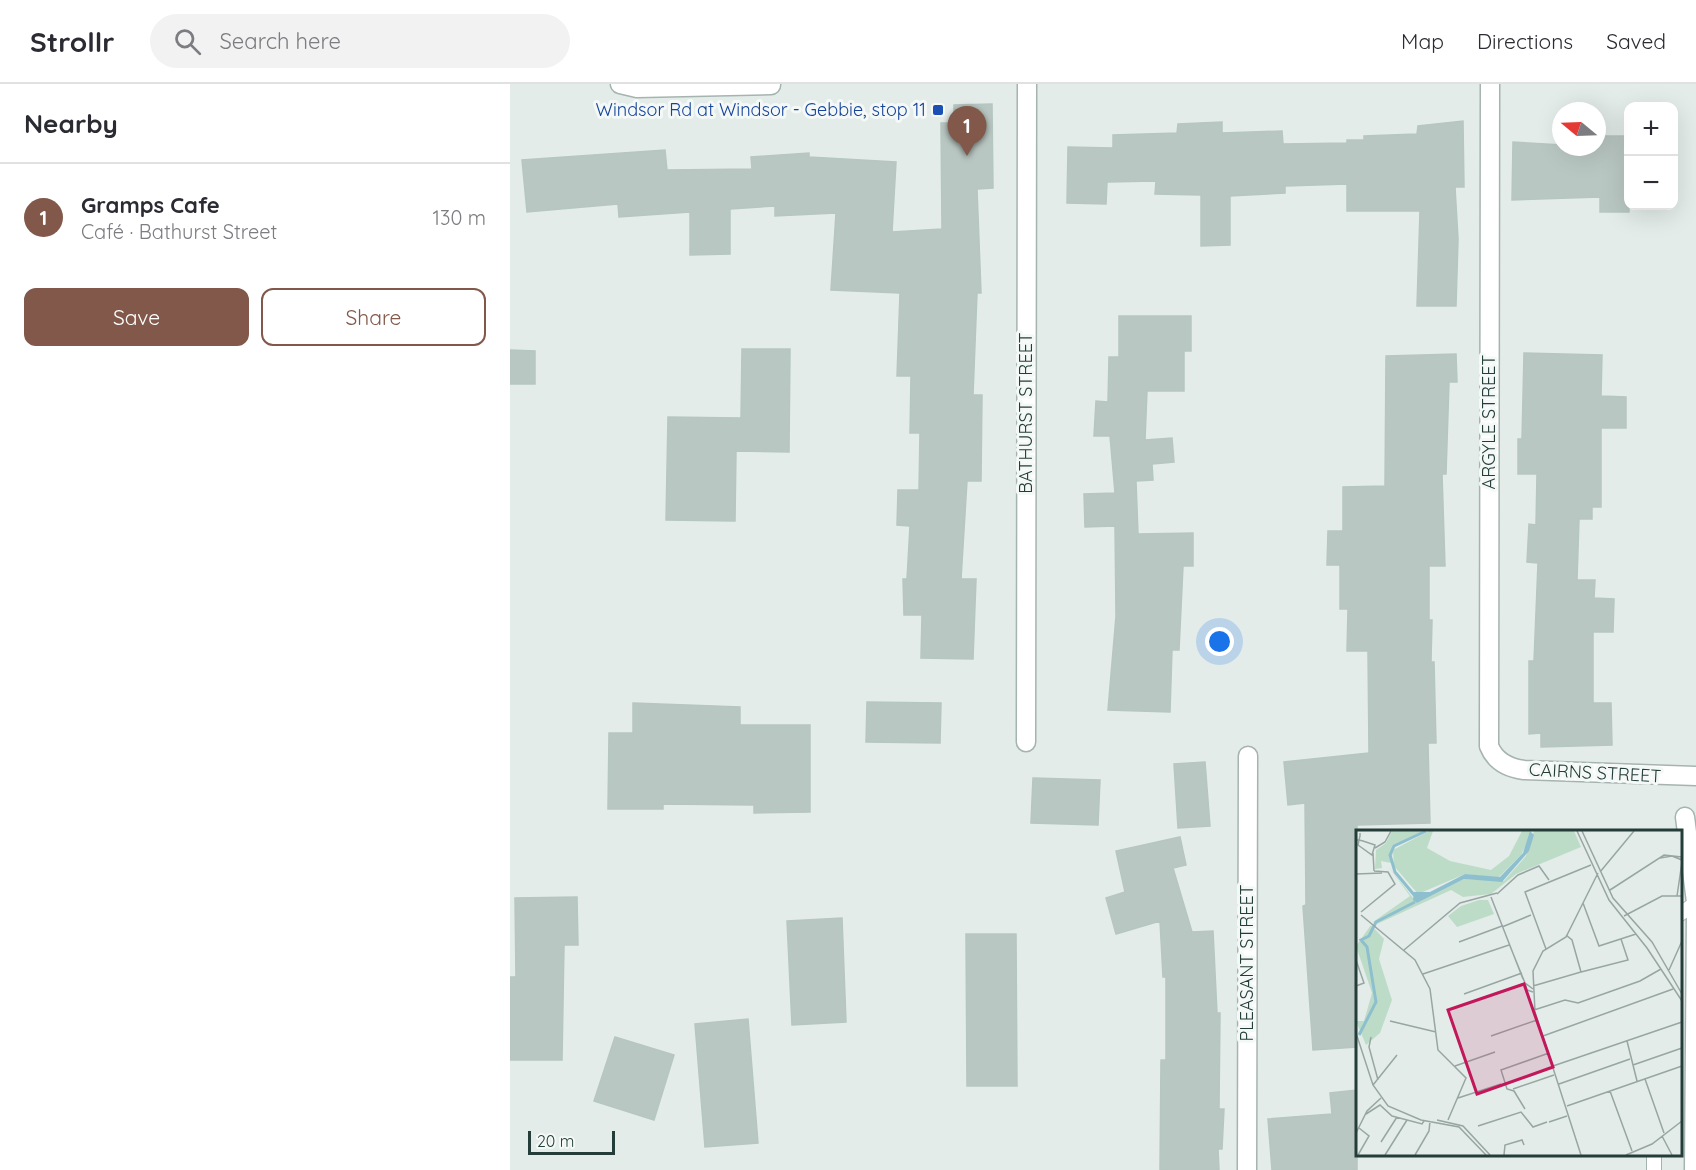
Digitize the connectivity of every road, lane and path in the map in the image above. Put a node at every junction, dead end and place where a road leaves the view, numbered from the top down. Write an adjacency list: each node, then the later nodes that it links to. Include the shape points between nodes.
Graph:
1 (620, 84): 4 (street, via 637,88)
2 (1027, 84): 5 (street, BATHURST STREET)
3 (1490, 84): 7 (street, ARGYLE STREET, via 1488,736 1490,749)
4 (771, 85)
5 (1026, 742)
6 (1248, 756): 13 (street, PLEASANT STREET)
7 (1497, 758): 8 (street, CAIRNS STREET, via 1524,770)
8 (1696, 776)
9 (1685, 817): 10 (street)
10 (1696, 902): 12 (lane)
11 (1696, 911): 14 (street)
12 (1681, 913)
13 (1247, 1170)
14 (1694, 1170)

